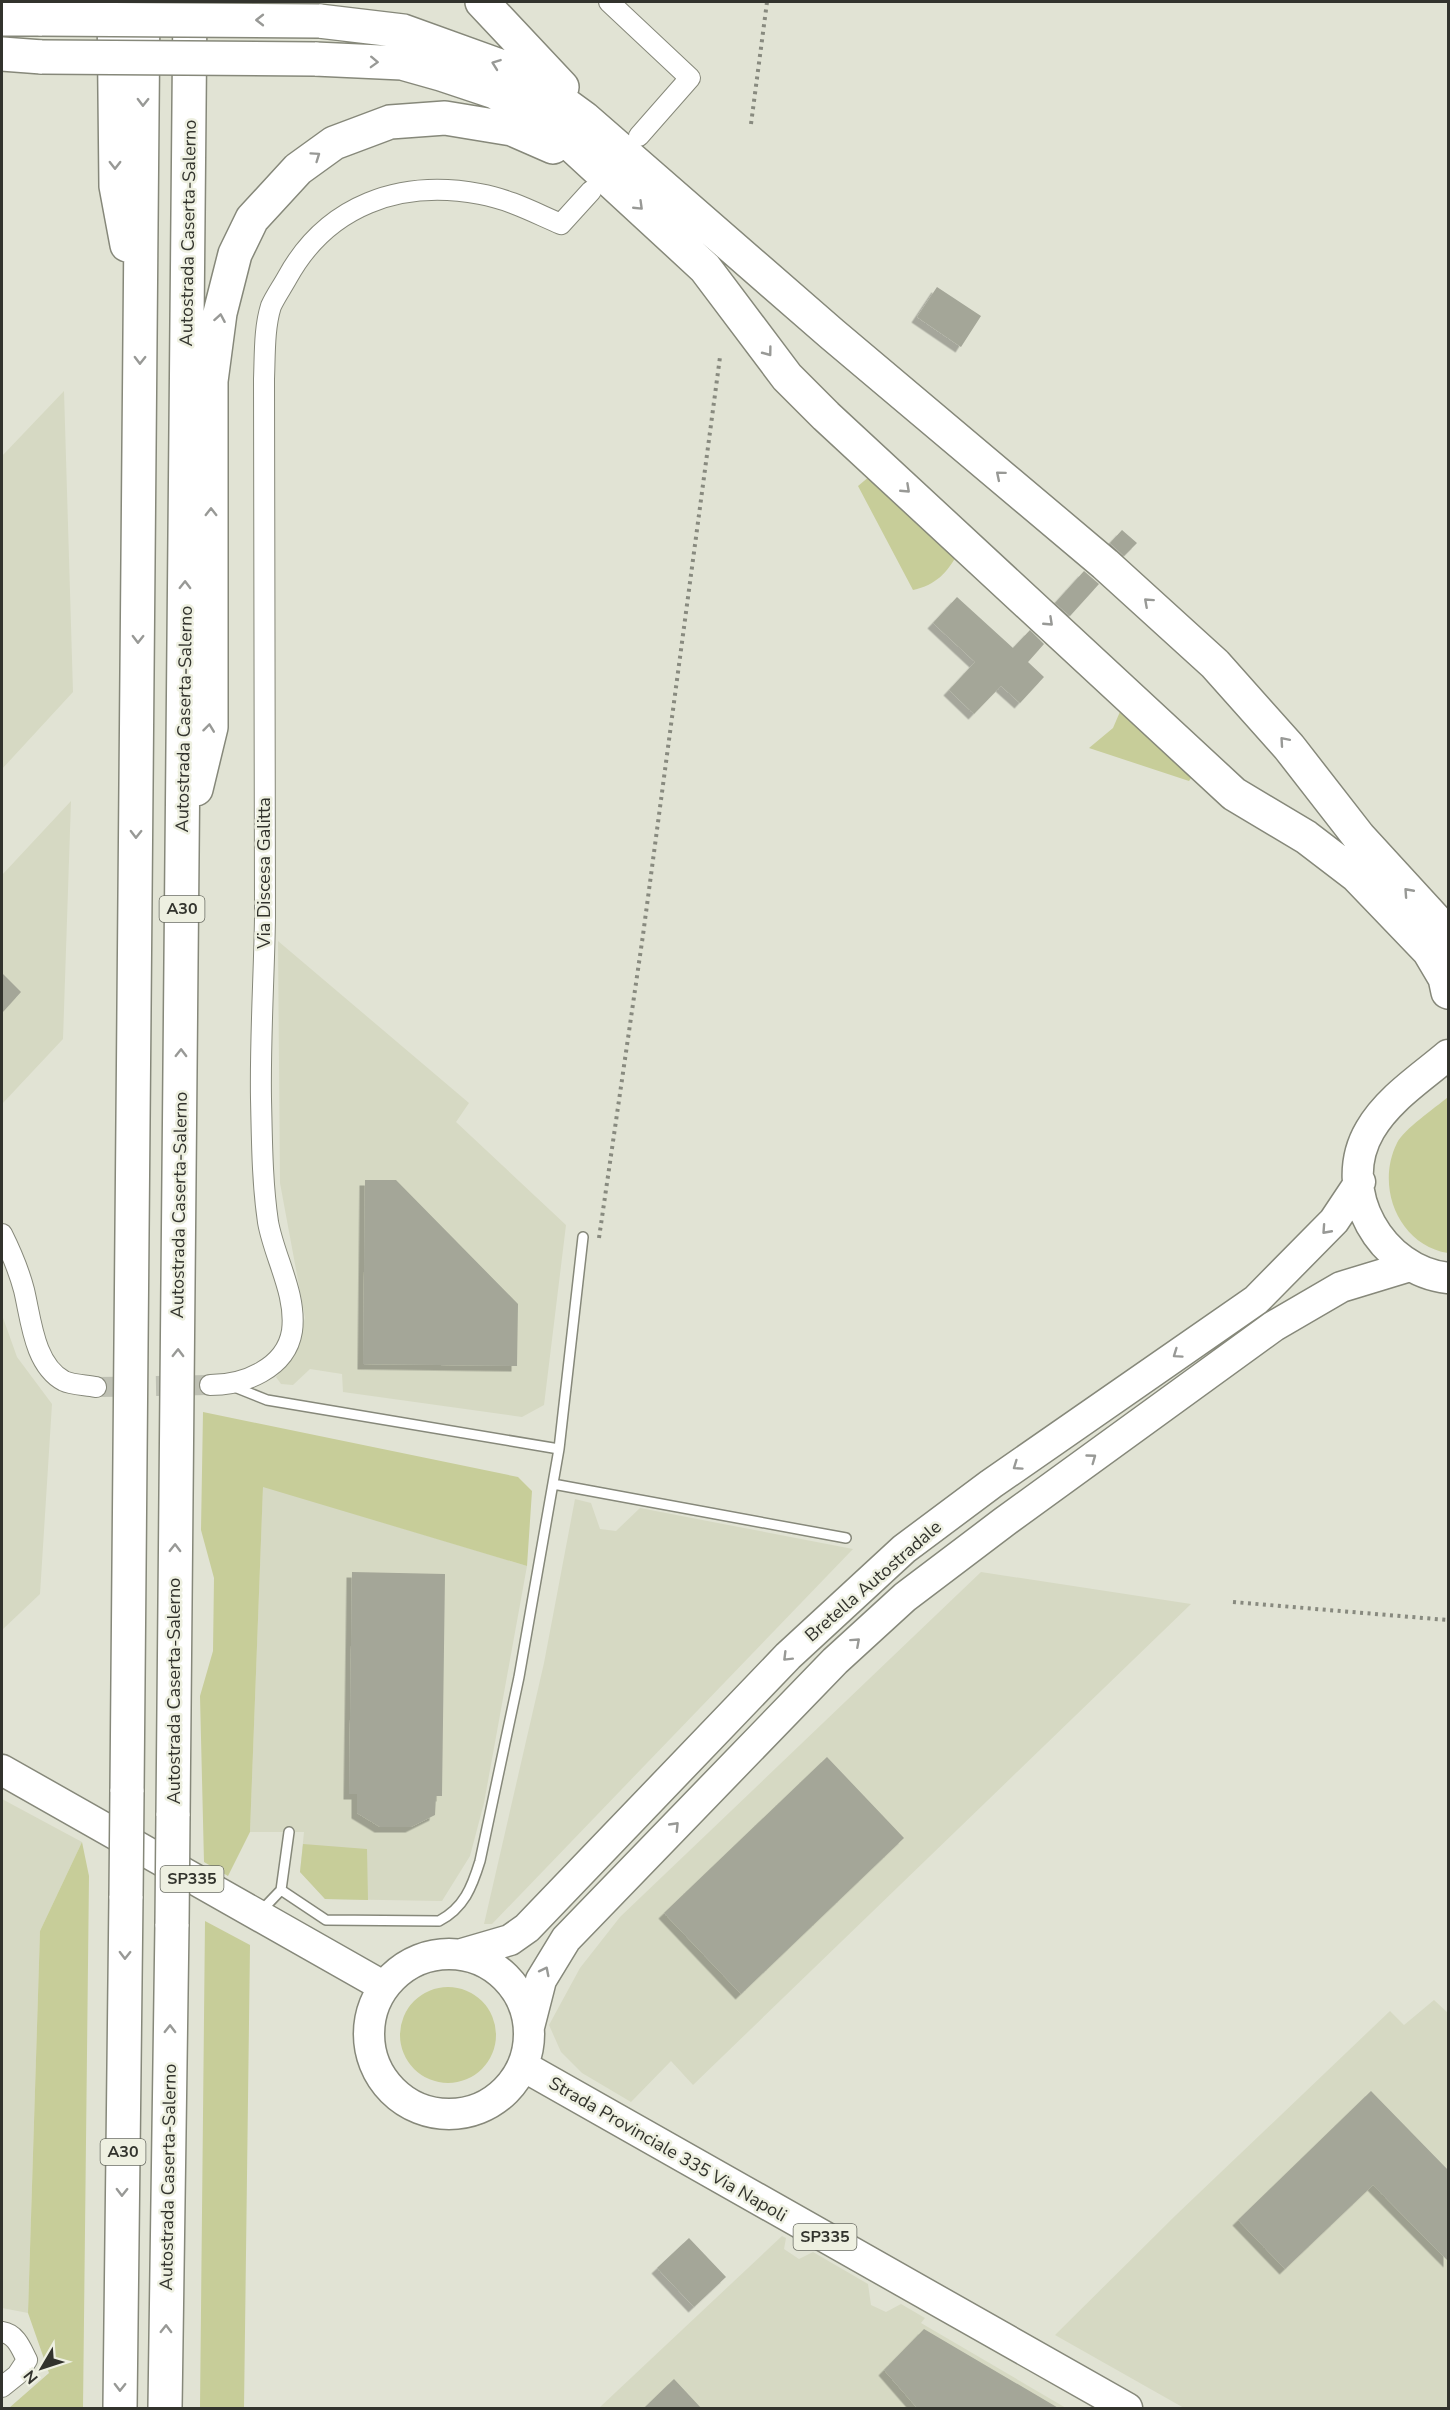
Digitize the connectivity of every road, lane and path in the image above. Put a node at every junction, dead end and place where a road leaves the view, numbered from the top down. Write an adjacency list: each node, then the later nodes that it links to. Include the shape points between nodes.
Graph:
1 (114, 2): 11 (highway, one-way to 11, via 116,186)
2 (143, 2): 11 (highway, A30, one-way to 11)
3 (190, 2): 13 (highway, Autostrada Caserta-Salerno / A30, one-way to 3)
4 (482, 2): 10 (highway, via 515,34)
5 (609, 2): 10 (street, via 690,78)
6 (767, 2): 9 (path)
7 (2, 19): 10 (highway, one-way to 7, bridge, via 584,118 525,75 403,31 319,21)
8 (2, 54): 10 (highway, one-way to 10, bridge, via 402,63 495,92)
9 (751, 124)
10 (610, 159): 13 (highway, one-way to 10, via 211,727 211,381 220,313 235,254 252,219 298,169 334,143 390,122 446,118 512,129); 14 (highway, one-way to 10, via 1359,837 1289,747 1215,664 1105,564 831,334); 15 (highway, one-way to 15, via 705,268 787,376 826,416 1234,794 1306,837 1357,876 1429,951); 22 (street, Via Discesa Galitta, via 561,224 481,194 415,191 353,208 330,225 294,265 271,306 264,378 265,921 261,1091 269,1225 290,1305 292,1331 285,1349 269,1366 251,1379)
11 (141, 316): 39 (highway, A30, one-way to 39, bridge)
12 (720, 357): 19 (path, via 600,1238)
13 (182, 846): 40 (highway, Autostrada Caserta-Salerno / A30, one-way to 13, bridge)
14 (1449, 934)
15 (1449, 992)
16 (1449, 1055): 17 (main road, via 1390,1104 1369,1132 1359,1165)
17 (1360, 1182): 20 (main road, via 1360,1200 1370,1227 1387,1249); 33 (main road, Bretella Autostradale, one-way to 33, via 1334,1221 1256,1300 904,1549 788,1656 527,1928 510,1940)
18 (2, 1234): 23 (street, via 24,1289 42,1359 64,1381)
19 (583, 1237): 24 (lane)
20 (1410, 1266): 21 (main road); 35 (main road, Bretella Autostradale, one-way to 20, via 541,1980 566,1939 835,1660 905,1597 1274,1326 1341,1287)
21 (1449, 1278)
22 (220, 1385): 24 (lane, via 267,1401)
23 (96, 1387)
24 (559, 1449): 25 (lane)
25 (553, 1484): 26 (lane); 31 (lane, via 519,1677 480,1861 462,1904 439,1921 326,1920)
26 (846, 1538)
27 (1233, 1602): 28 (path)
28 (1449, 1620)
29 (2, 1770): 32 (main road, SP335)
30 (289, 1832): 31 (lane)
31 (281, 1890): 32 (lane)
32 (256, 1916): 34 (main road, SP335)
33 (462, 1954): 34 (main road, via 444,1953 410,1963); 35 (main road, via 495,1967 508,1979 526,2009)
34 (383, 1986): 36 (main road, via 369,2022 372,2060 393,2092 409,2104 445,2115 465,2113 499,2097)
35 (529, 2027): 36 (main road)
36 (523, 2067): 41 (main road, Strada Provinciale 335 Via Napoli / SP335)
37 (2, 2332): 38 (street, via 18,2342 27,2360)
38 (2, 2387)
39 (120, 2409)
40 (165, 2409)
41 (1127, 2409)

